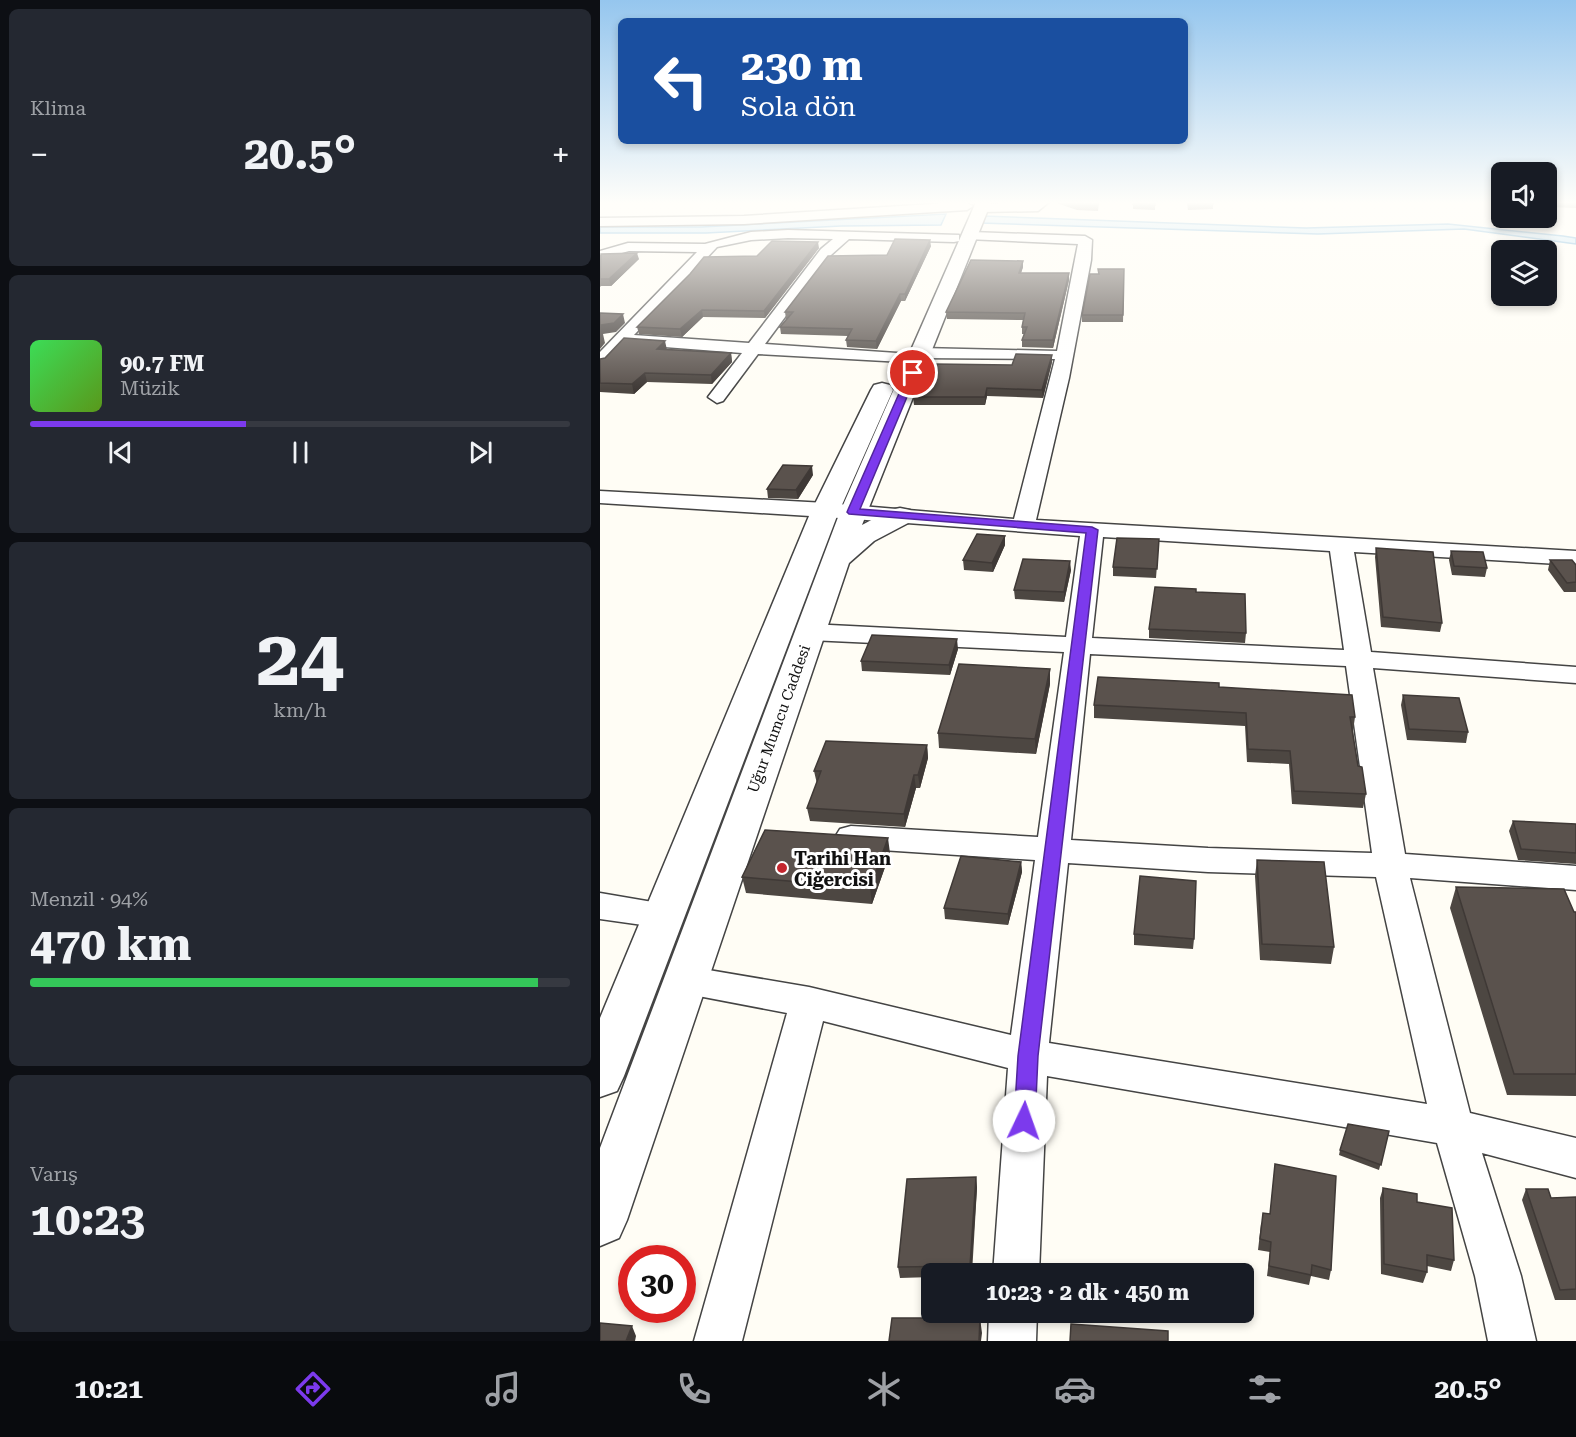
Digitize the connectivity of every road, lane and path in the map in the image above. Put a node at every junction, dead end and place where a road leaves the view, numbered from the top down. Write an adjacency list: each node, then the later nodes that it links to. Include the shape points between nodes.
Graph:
1 (692, 265): 6 (street)
2 (817, 265): 7 (street)
3 (950, 265): 9 (street, Uğur Mumcu Caddesi)
4 (1083, 265): 8 (street)
5 (600, 339): 6 (street)
6 (622, 339): 7 (street); 10 (street)
7 (756, 346): 9 (street); 11 (street)
8 (1065, 355): 9 (street); 15 (street)
9 (909, 356): 13 (street, Uğur Mumcu Caddesi)
10 (600, 362)
11 (717, 397)
12 (600, 497): 13 (street)
13 (839, 511): 14 (street); 19 (street, Uğur Mumcu Caddesi); 32 (street, Uğur Mumcu Caddesi)
14 (900, 516): 15 (street); 19 (street, via 864,536)
15 (1023, 526): 16 (street)
16 (1092, 530): 17 (street); 21 (street)
17 (1341, 545): 18 (street); 22 (street)
18 (1576, 558)
19 (836, 560): 20 (street, Uğur Mumcu Caddesi)
20 (810, 632): 21 (street); 24 (street, Uğur Mumcu Caddesi)
21 (1078, 644): 22 (street); 27 (street)
22 (1357, 659): 23 (street); 28 (street)
23 (1576, 675)
24 (739, 830): 25 (street); 31 (street, Uğur Mumcu Caddesi)
25 (774, 832)
26 (820, 835): 27 (street)
27 (1052, 850): 28 (street); 36 (street)
28 (1390, 866): 29 (street); 38 (street)
29 (1576, 878)
30 (600, 906): 32 (street)
31 (709, 914): 32 (street); 34 (street, Uğur Mumcu Caddesi)
32 (664, 915): 33 (street, Uğur Mumcu Caddesi)
33 (639, 978): 34 (street); 37 (street, Uğur Mumcu Caddesi)
34 (685, 981): 35 (street); 40 (street, Uğur Mumcu Caddesi)
35 (809, 1002): 36 (street); 43 (street)
36 (1028, 1056): 38 (street); 41 (street)
37 (600, 1076)
38 (1453, 1126): 39 (street); 45 (street, via 1498,1276)
39 (1576, 1158)
40 (600, 1220)
41 (1017, 1263)
42 (1013, 1323): 44 (street)
43 (718, 1341)
44 (1012, 1341)
45 (1512, 1341)

